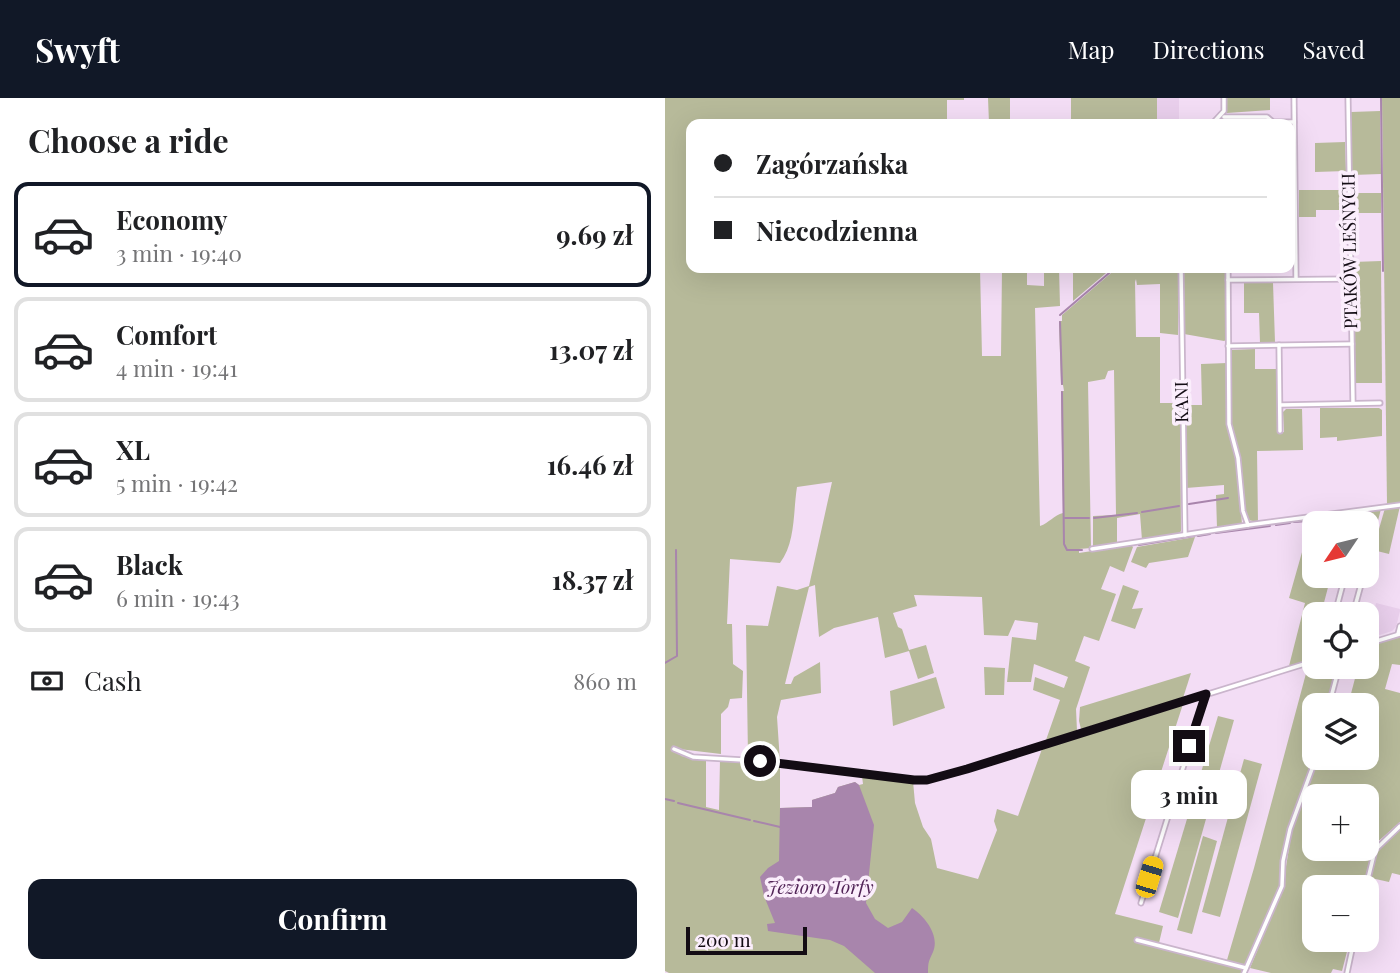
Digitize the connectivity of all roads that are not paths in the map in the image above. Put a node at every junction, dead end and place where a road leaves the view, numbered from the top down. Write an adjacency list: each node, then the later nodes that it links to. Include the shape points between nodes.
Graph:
1 (1224, 98): 4 (street)
2 (1294, 98): 8 (street)
3 (1347, 98): 12 (street, PTAKÓW LEŚNYCH)
4 (1224, 115): 5 (street); 6 (street); 7 (street)
5 (1219, 119)
6 (1224, 119)
7 (1269, 119)
8 (1295, 119)
9 (1295, 122): 13 (street)
10 (1181, 273): 24 (street, KANI)
11 (1228, 273): 14 (street)
12 (1350, 278): 13 (street); 15 (street, PTAKÓW LEŚNYCH)
13 (1296, 279): 14 (street)
14 (1228, 280): 17 (street)
15 (1352, 344): 16 (street); 19 (street, PTAKÓW LEŚNYCH)
16 (1279, 345): 17 (street); 20 (street)
17 (1228, 346): 23 (street, via 1229,424)
18 (1380, 402): 19 (street)
19 (1353, 403): 20 (street)
20 (1281, 405): 21 (street)
21 (1280, 431)
22 (1400, 505): 23 (street)
23 (1248, 525): 24 (street)
24 (1185, 536): 25 (street)
25 (1092, 549)
26 (1400, 626): 27 (street)
27 (1399, 634): 28 (street)
28 (1379, 640)
29 (1302, 665): 30 (street)
30 (1206, 694): 31 (street, via 927,780 693,757); 35 (street)
31 (674, 749)
32 (1312, 770): 38 (street, via 1290,829 1282,886)
33 (1400, 825): 34 (street, via 1375,850)
34 (1369, 875)
35 (1141, 903)
36 (1137, 940): 38 (street)
37 (1351, 952): 39 (street)
38 (1245, 971)
39 (1347, 973)

